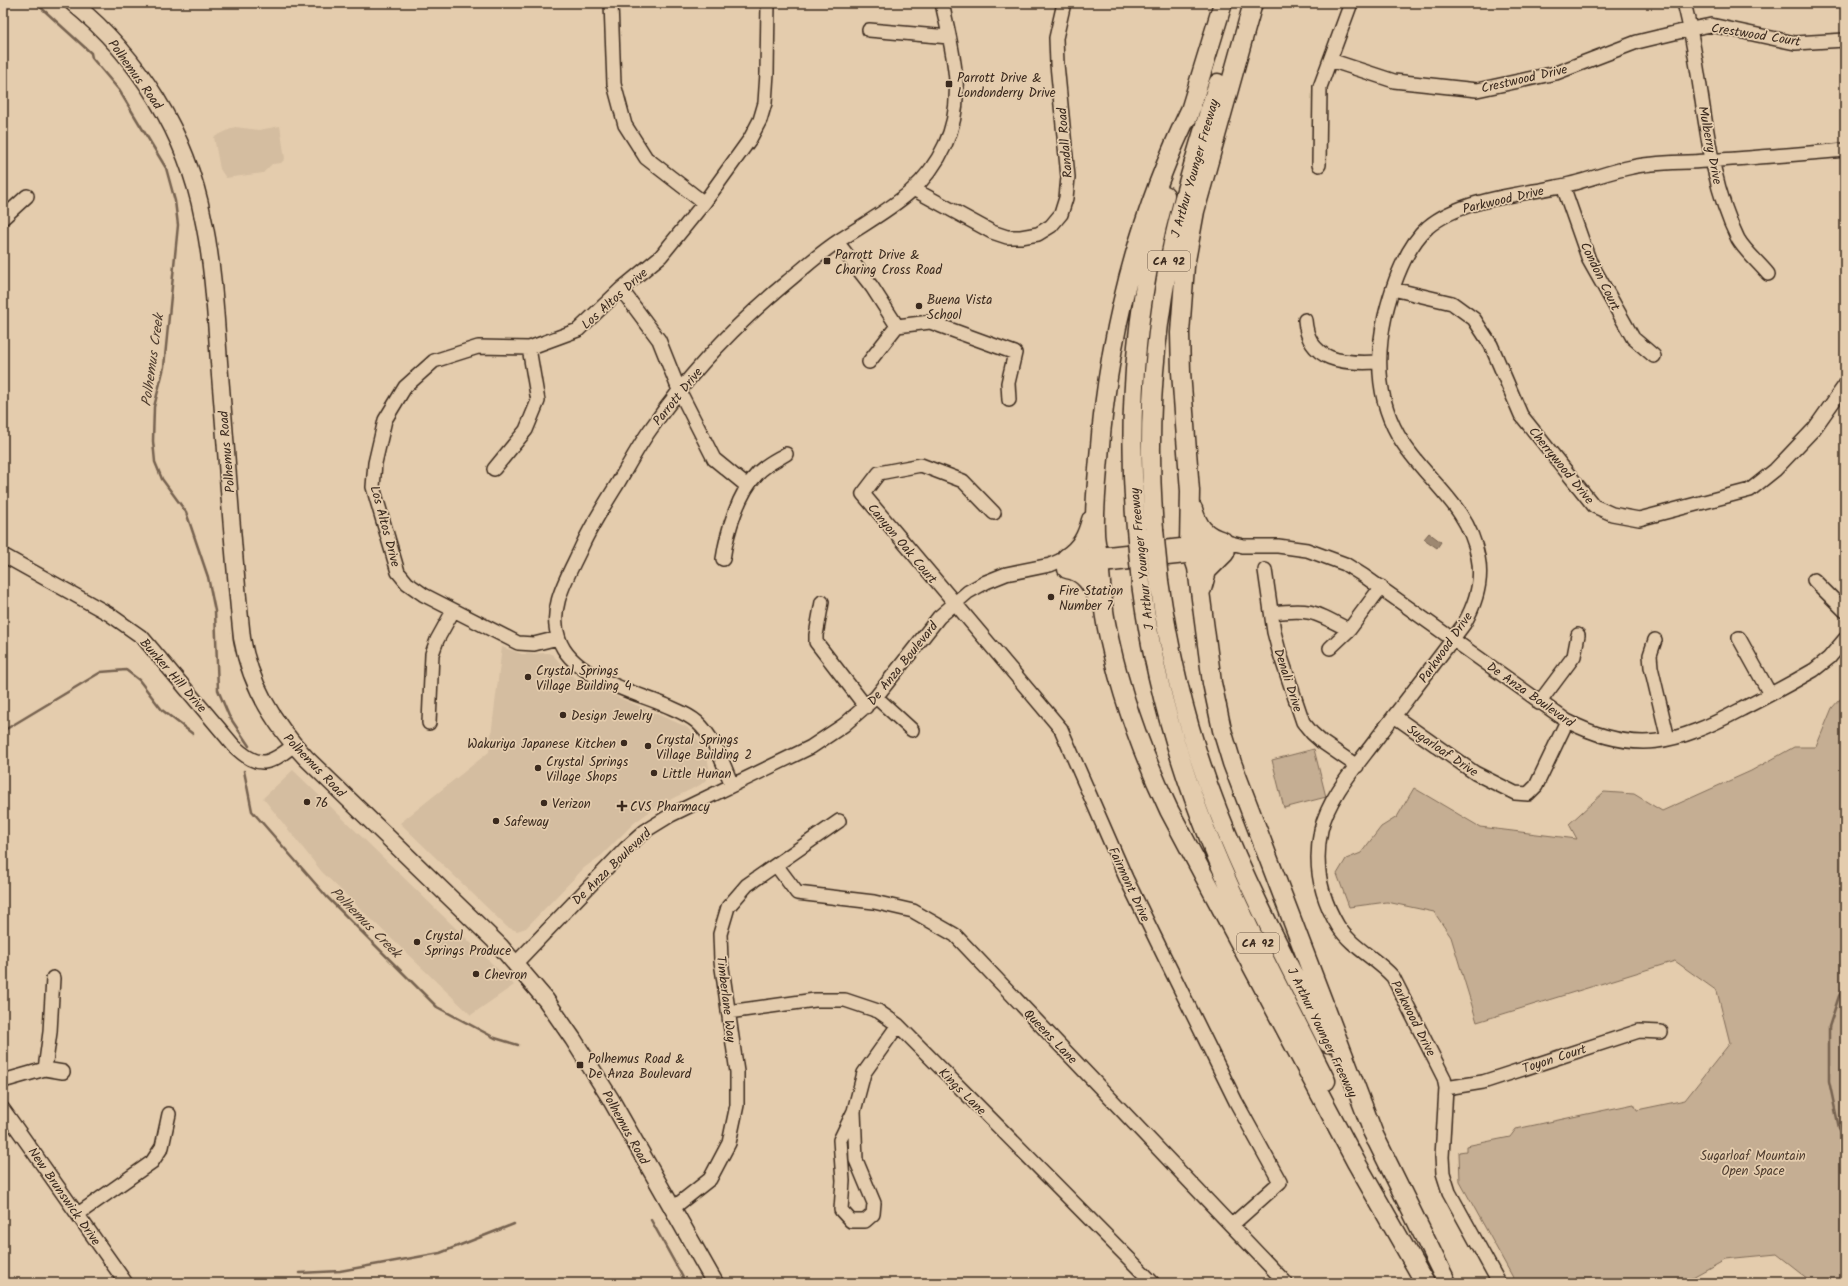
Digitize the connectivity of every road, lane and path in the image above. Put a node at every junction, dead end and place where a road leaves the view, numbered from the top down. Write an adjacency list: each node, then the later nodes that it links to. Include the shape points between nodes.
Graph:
1 (73, 3): 77 (main road, Polhemus Road, via 113,41 154,94 177,138 195,186 211,269 242,638 249,669 263,700)
2 (611, 3): 23 (street, via 614,84 625,125 646,158)
3 (768, 3): 23 (street, Los Altos Drive, via 765,103 760,120 750,139)
4 (942, 3): 13 (street, Parrott Drive)
5 (1064, 3): 21 (street, Randall Road, via 1056,38 1056,64 1068,177 1061,214 1051,226 1038,234 1007,237 992,232)
6 (1223, 3): 16 (highway, J Arthur Younger Freeway / CA 92)
7 (1243, 3): 94 (highway, J Arthur Younger Freeway / CA 92, bridge, via 1184,198 1164,292 1156,348 1152,406 1151,482 1160,581 1166,627 1180,689 1218,811 1257,898)
8 (1253, 3): 41 (highway, via 1203,180 1186,260 1180,359)
9 (1351, 3): 15 (street)
10 (1684, 3): 11 (street, Mulberry Drive)
11 (1690, 28): 14 (street, Crestwood Court, via 1711,25 1795,43); 15 (street, Crestwood Drive, via 1637,42 1556,74 1477,90 1394,81); 18 (street, Mulberry Drive)
12 (869, 30): 13 (street)
13 (949, 37): 21 (street, Parrott Drive, via 956,71 954,120 946,144 933,168)
14 (1845, 40)
15 (1330, 60): 19 (street, via 1320,87)
16 (1192, 106): 42 (highway, via 1159,180 1126,287 1106,388); 102 (highway, J Arthur Younger Freeway / CA 92, bridge, via 1160,216 1139,331 1133,427 1133,478 1141,584 1150,642 1168,717 1207,833 1236,898)
17 (1845, 150): 18 (street, Parkwood Drive)
18 (1712, 161): 20 (street, Parkwood Drive, via 1633,166); 26 (street, Mulberry Drive, via 1722,198 1739,240)
19 (1319, 165)
20 (1563, 186): 28 (street, Parkwood Drive, via 1499,198 1455,210 1428,228 1405,257); 32 (street, Condon Court, via 1589,260 1633,338)
21 (915, 190): 25 (street, Parrott Drive)
22 (27, 196): 24 (street)
23 (704, 203): 27 (street, Los Altos Drive, via 661,256)
24 (3, 218)
25 (837, 242): 30 (street, via 872,287); 36 (street, Parrott Drive, via 732,331)
26 (1768, 274)
27 (621, 289): 31 (street, Los Altos Drive, via 578,330); 36 (street, via 659,340)
28 (1393, 289): 34 (street, Parkwood Drive, via 1382,330); 35 (street, Cherrywood Drive, via 1452,303 1474,319 1491,345 1521,415 1594,506 1612,514 1639,519 1750,490 1775,470 1814,429)
29 (1305, 320): 34 (street, via 1308,336 1314,347 1324,355 1347,362)
30 (897, 326): 33 (street); 37 (street, via 930,322 1015,353 1008,383)
31 (529, 348): 39 (street, via 538,401 526,430); 56 (street, Los Altos Drive, via 478,347 434,362 405,387 386,420 375,463 373,487 398,572 407,583)
32 (1654, 356)
33 (869, 362)
34 (1378, 362): 64 (street, Parkwood Drive, via 1388,414 1398,434 1407,450 1464,517 1476,546 1480,572 1477,595 1472,610)
35 (1845, 385)
36 (679, 390): 40 (street, via 714,459); 62 (street, Parrott Drive, via 649,431 588,533 557,602 555,619)
37 (1009, 400)
38 (786, 454): 40 (street, via 758,472)
39 (494, 469)
40 (747, 486): 47 (street, via 726,537)
41 (1190, 491): 44 (highway, via 1193,510 1201,529); 45 (highway)
42 (1096, 506): 48 (highway); 49 (highway, via 1084,541)
43 (994, 514): 55 (street, Canyon Oak Court, via 963,481 921,465 879,473 863,494)
44 (1224, 547): 45 (street, De Anza Boulevard); 52 (street, De Anza Boulevard, via 1287,546 1316,553 1345,564); 54 (highway, via 1206,574)
45 (1192, 550): 48 (street, De Anza Boulevard); 54 (highway, via 1198,568)
46 (3, 555): 77 (street, Bunker Hill Drive, via 109,614 143,638 246,757 267,762)
47 (723, 559)
48 (1098, 560): 49 (street, De Anza Boulevard); 59 (highway)
49 (1061, 564): 55 (street, De Anza Boulevard, via 1017,571 996,578 976,587); 59 (highway, via 1088,580)
50 (1265, 570): 58 (street, Denali Drive)
51 (1814, 580): 57 (street)
52 (1381, 587): 60 (street); 64 (street, De Anza Boulevard)
53 (822, 602): 71 (street, via 816,642)
54 (1201, 602): 94 (highway, via 1215,697 1236,775)
55 (954, 603): 69 (street, De Anza Boulevard, via 932,625); 97 (street, Fairmont Drive, via 1062,729 1126,878 1236,1102 1280,1182)
56 (453, 611): 62 (street, Los Altos Drive, via 518,643 534,644); 74 (street, via 432,654)
57 (1845, 611)
58 (1272, 613): 60 (street, via 1305,610); 78 (street, Denali Drive, via 1279,651 1303,722 1322,742)
59 (1106, 623): 102 (highway, via 1124,696 1162,794 1356,1162)
60 (1349, 630): 67 (street)
61 (1578, 635): 70 (street, via 1574,656)
62 (558, 638): 79 (street, Parrott Drive, via 570,659 584,671 680,711 696,722 710,737)
63 (1739, 638): 68 (street)
64 (1453, 639): 70 (street, De Anza Boulevard); 72 (street, Parkwood Drive)
65 (1845, 639): 68 (street, De Anza Boulevard, via 1829,658 1814,670)
66 (1654, 640): 76 (street, via 1650,655 1651,667)
67 (1330, 648)
68 (1770, 694): 76 (street, De Anza Boulevard, via 1706,728)
69 (876, 696): 71 (street, De Anza Boulevard); 75 (street)
70 (1539, 703): 73 (street, De Anza Boulevard)
71 (866, 707): 79 (street, De Anza Boulevard, via 821,741)
72 (1394, 716): 73 (street, Sugarloaf Drive, via 1475,773 1515,793 1528,794 1536,786); 78 (street, Parkwood Drive)
73 (1566, 721): 76 (street, De Anza Boulevard, via 1590,733 1612,739 1634,742)
74 (429, 723)
75 (912, 730)
76 (1668, 740)
77 (294, 745): 82 (main road, Polhemus Road)
78 (1356, 766): 90 (street, Parkwood Drive, via 1329,809 1321,828 1318,860 1321,888 1328,907 1345,935 1386,969 1398,985 1444,1078)
79 (732, 785): 82 (street, De Anza Boulevard, via 671,815 634,839)
80 (839, 821): 81 (street, Timberlane Way)
81 (776, 865): 84 (street, Timberlane Way, via 747,885 728,907 720,934); 97 (street, Queens Lane, via 798,893 874,902 913,911 955,935)
82 (516, 963): 95 (main road, Polhemus Road, via 546,1000 586,1058)
83 (53, 978): 87 (street)
84 (728, 1012): 85 (street, Kings Lane, via 815,1000 845,1000 878,1011); 95 (street, Timberlane Way, via 737,1072 737,1105 729,1143 710,1179)
85 (898, 1025): 92 (street, via 864,1073); 100 (street, Kings Lane)
86 (1661, 1032): 90 (street, Toyon Court, via 1639,1031 1483,1082)
87 (45, 1070): 88 (street); 89 (street)
88 (62, 1072)
89 (3, 1082)
90 (1446, 1088): 104 (street, Parkwood Drive, via 1443,1173 1452,1196)
91 (3, 1109): 96 (street, New Brunswick Drive)
92 (854, 1111): 92 (street, via 840,1140 843,1180 841,1210 852,1221 865,1221 873,1214 874,1203 856,1160)
93 (169, 1114): 96 (street, via 162,1147 152,1162)
94 (1376, 1140): 103 (highway, J Arthur Younger Freeway / CA 92)
95 (672, 1209): 99 (main road, Polhemus Road)
96 (78, 1214): 98 (street, New Brunswick Drive)
97 (1232, 1225): 101 (street, Queens Lane)
98 (126, 1283)
99 (715, 1283)
100 (1153, 1283)
101 (1286, 1283)
102 (1426, 1283)
103 (1447, 1283)
104 (1499, 1283)

